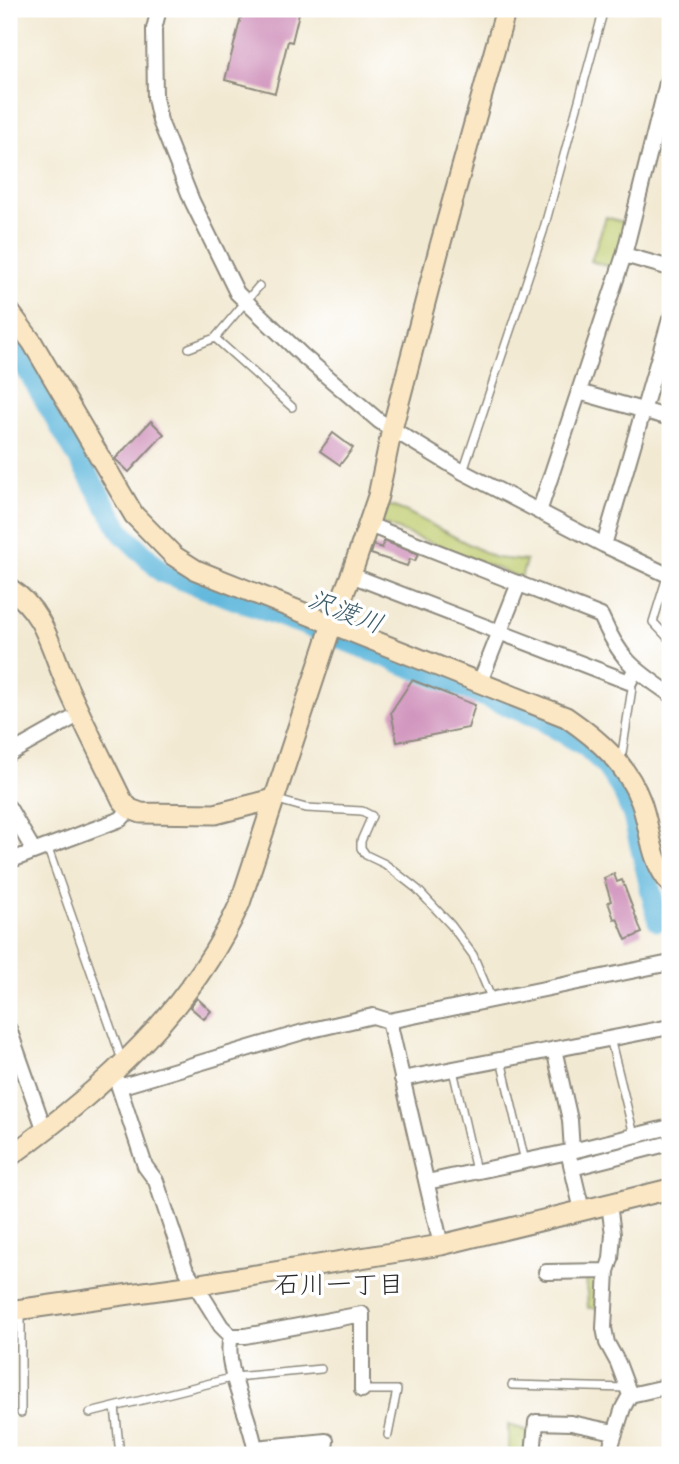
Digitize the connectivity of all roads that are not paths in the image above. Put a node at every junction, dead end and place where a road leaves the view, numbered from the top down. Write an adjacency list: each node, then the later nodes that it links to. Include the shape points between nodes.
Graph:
1 (148, 9): 5 (street)
2 (159, 9): 5 (street)
3 (506, 9): 20 (street)
4 (604, 9): 21 (lane, via 543,232)
5 (154, 29): 11 (street, via 160,121 191,201 237,293)
6 (670, 71): 7 (street)
7 (666, 112): 8 (street)
8 (624, 255): 9 (street); 16 (street)
9 (670, 268)
10 (259, 286): 11 (lane)
11 (246, 302): 14 (lane); 20 (street)
12 (9, 312): 30 (street, via 32,342 134,514 153,537 197,570)
13 (670, 319): 18 (street)
14 (215, 338): 15 (lane); 17 (lane)
15 (189, 348)
16 (579, 391): 18 (street); 22 (street)
17 (292, 407)
18 (644, 411): 19 (street); 24 (street)
19 (670, 418)
20 (392, 429): 21 (street); 23 (street)
21 (463, 472): 22 (street)
22 (539, 512): 24 (street)
23 (369, 525): 25 (street); 27 (street)
24 (604, 545): 26 (street)
25 (351, 575): 29 (street); 30 (street)
26 (670, 576): 31 (lane, via 653,622)
27 (519, 583): 29 (street); 32 (street, via 601,616)
28 (10, 591): 35 (street, via 25,600 50,638)
29 (500, 632): 32 (street); 33 (street)
30 (329, 633): 33 (street); 38 (street)
31 (670, 640)
32 (632, 676): 34 (street); 37 (lane)
33 (481, 682): 37 (street, via 566,717)
34 (670, 694)
35 (80, 714): 36 (street); 40 (street)
36 (9, 754)
37 (620, 763): 43 (street, via 641,801 655,857)
38 (274, 799): 40 (street, via 215,814 153,814); 45 (lane, via 372,816 361,848 417,889 451,925 473,955); 53 (street, via 240,903 220,944)
39 (9, 808): 41 (street)
40 (130, 809): 41 (street, via 121,819)
41 (40, 848): 42 (street); 53 (lane)
42 (9, 861)
43 (670, 883)
44 (670, 963): 45 (street)
45 (492, 1000): 46 (street)
46 (389, 1021): 53 (street, via 373,1016); 54 (street)
47 (670, 1027): 49 (street)
48 (9, 1029): 56 (street)
49 (610, 1038): 50 (street); 57 (lane)
50 (554, 1049): 51 (street); 59 (street, via 569,1120)
51 (500, 1060): 52 (street); 61 (lane)
52 (453, 1069): 54 (street); 63 (lane)
53 (119, 1074): 56 (street); 71 (street, via 145,1166 156,1181)
54 (402, 1079): 64 (street)
55 (670, 1127): 57 (street)
56 (45, 1131): 60 (street)
57 (635, 1136): 59 (street)
58 (670, 1143): 62 (street)
59 (570, 1152): 62 (street); 63 (street)
60 (9, 1157)
61 (524, 1157)
62 (572, 1168): 67 (street)
63 (476, 1171): 64 (street)
64 (427, 1182): 68 (street)
65 (670, 1189): 66 (street)
66 (610, 1204): 67 (street); 69 (street, via 613,1234)
67 (582, 1210): 68 (street)
68 (441, 1245): 71 (street)
69 (607, 1271): 70 (street); 79 (street, via 604,1328)
70 (546, 1272)
71 (194, 1285): 72 (street); 73 (street)
72 (15, 1310): 81 (lane)
73 (232, 1336): 75 (street, via 229,1345); 78 (street, via 362,1314)
74 (320, 1369): 75 (lane)
75 (235, 1377): 80 (lane); 85 (street)
76 (512, 1385): 79 (lane)
77 (670, 1386): 79 (street)
78 (362, 1390): 84 (lane, via 397,1390)
79 (629, 1391): 83 (street)
80 (114, 1407): 82 (lane); 86 (lane)
81 (21, 1413)
82 (90, 1413)
83 (614, 1432): 88 (street, via 536,1422); 89 (street)
84 (388, 1434)
85 (256, 1452): 87 (street, via 326,1441)
86 (120, 1455)
87 (324, 1455)
88 (533, 1455)
89 (608, 1455)

